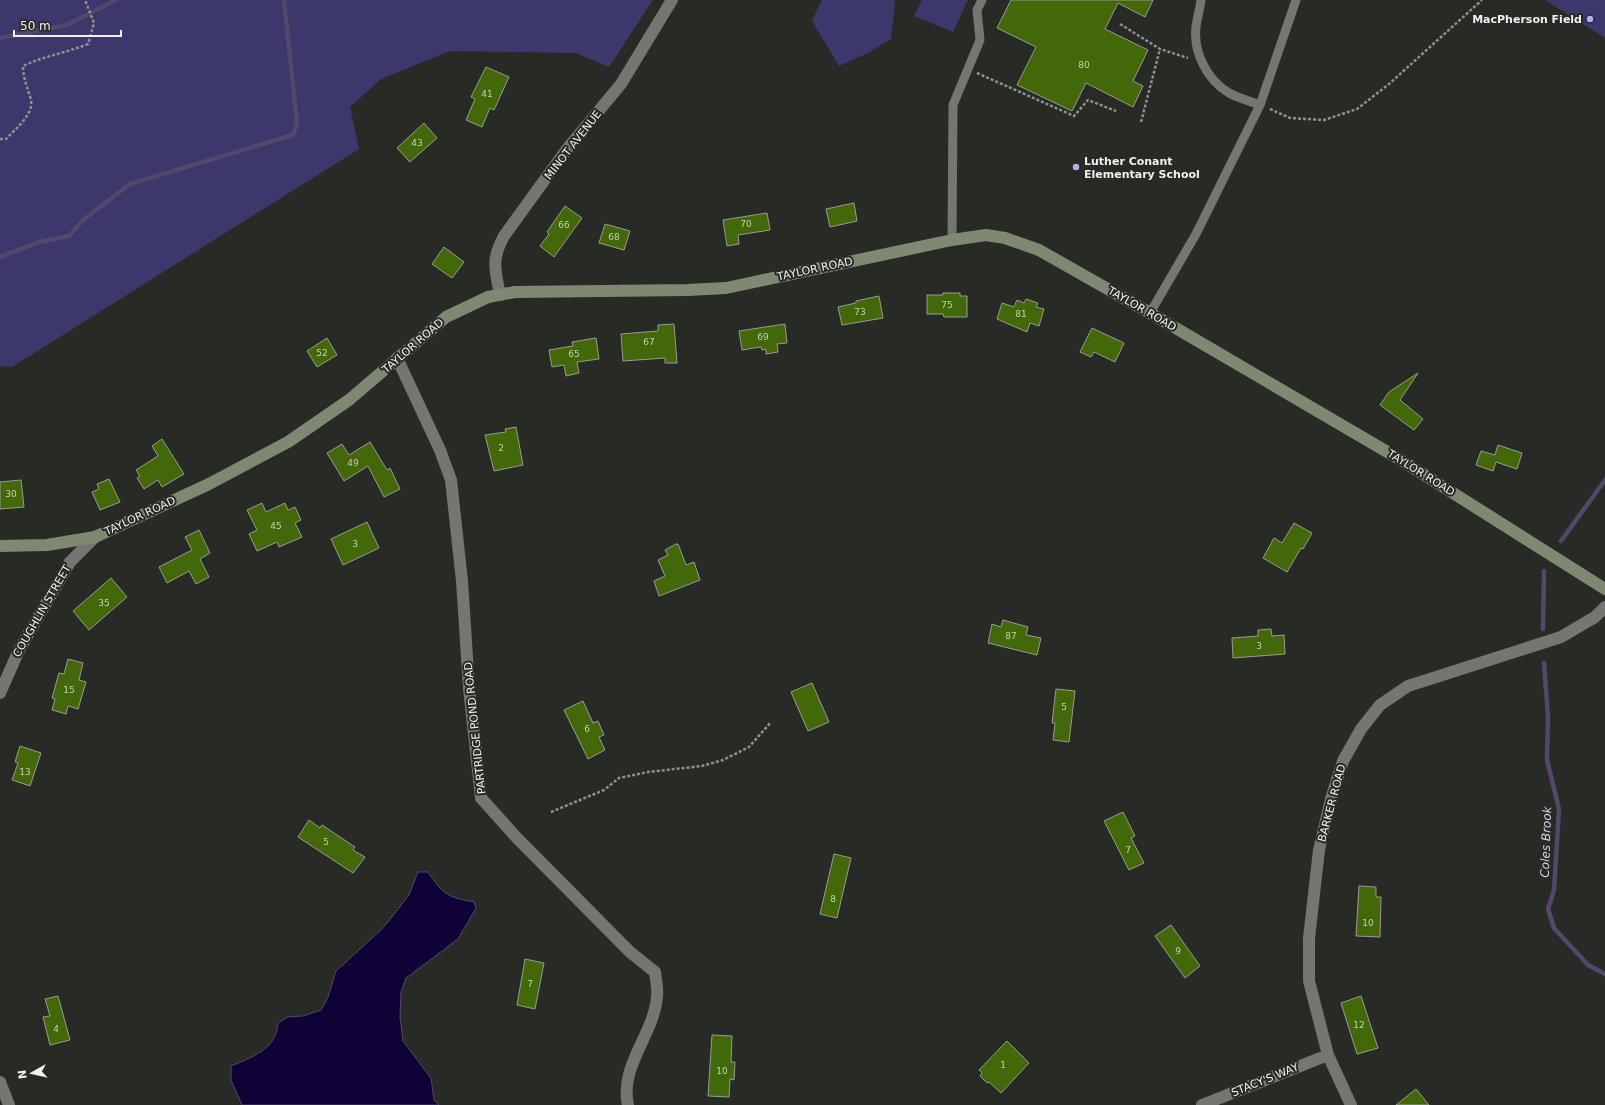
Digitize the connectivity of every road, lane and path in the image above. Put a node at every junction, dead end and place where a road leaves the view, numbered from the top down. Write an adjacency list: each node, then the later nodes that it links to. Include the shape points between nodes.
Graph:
1 (85, 0): 14 (path, via 94,23 88,44 23,66 23,80 31,102 27,116 6,139)
2 (672, 0): 16 (street, MINOT AVENUE, via 621,84 567,149 504,236 496,251 494,267)
3 (982, 0): 10 (lane, via 977,10 980,40)
4 (1202, 0): 9 (lane, via 1196,27 1196,45)
5 (1296, 0): 11 (lane)
6 (1482, 0): 11 (path, via 1389,84 1357,109 1324,120 1290,118)
7 (1120, 24): 8 (path)
8 (1160, 49): 9 (path); 13 (path)
9 (1202, 63): 11 (lane, via 1228,92)
10 (968, 68): 12 (path, via 1074,116 1088,100); 15 (lane, via 953,105)
11 (1260, 105): 17 (lane, via 1196,234)
12 (1116, 111)
13 (1141, 122)
14 (0, 139)
15 (952, 240): 16 (street, TAYLOR ROAD, via 726,288 516,292); 17 (street, TAYLOR ROAD, via 986,235 1022,243 1039,250)
16 (500, 295): 18 (street, TAYLOR ROAD, via 488,297 446,317)
17 (1150, 313): 21 (street, TAYLOR ROAD, via 1396,457)
18 (397, 358): 19 (street, TAYLOR ROAD, via 348,400 288,442 209,484); 29 (street, PARTRIDGE POND ROAD, via 440,450 451,480 481,798 630,952 655,972 657,996 650,1023 626,1086)
19 (95, 537): 20 (street, TAYLOR ROAD, via 47,544); 23 (street, COUGHLIN STREET, via 70,562 19,650)
20 (0, 546)
21 (1605, 589)
22 (1605, 607): 26 (street, BARKER ROAD, via 1595,617 1561,637 1408,686 1380,705 1361,728 1343,761 1331,799 1319,850 1312,902 1309,981)
23 (0, 693)
24 (771, 722): 25 (path, via 748,748 723,760 702,766 620,778 604,790)
25 (551, 812)
26 (1328, 1055): 30 (street, STACY'S WAY); 31 (street, BARKER ROAD)
27 (0, 1082): 28 (street)
28 (9, 1105)
29 (628, 1105)
30 (1202, 1105)
31 (1351, 1105)

